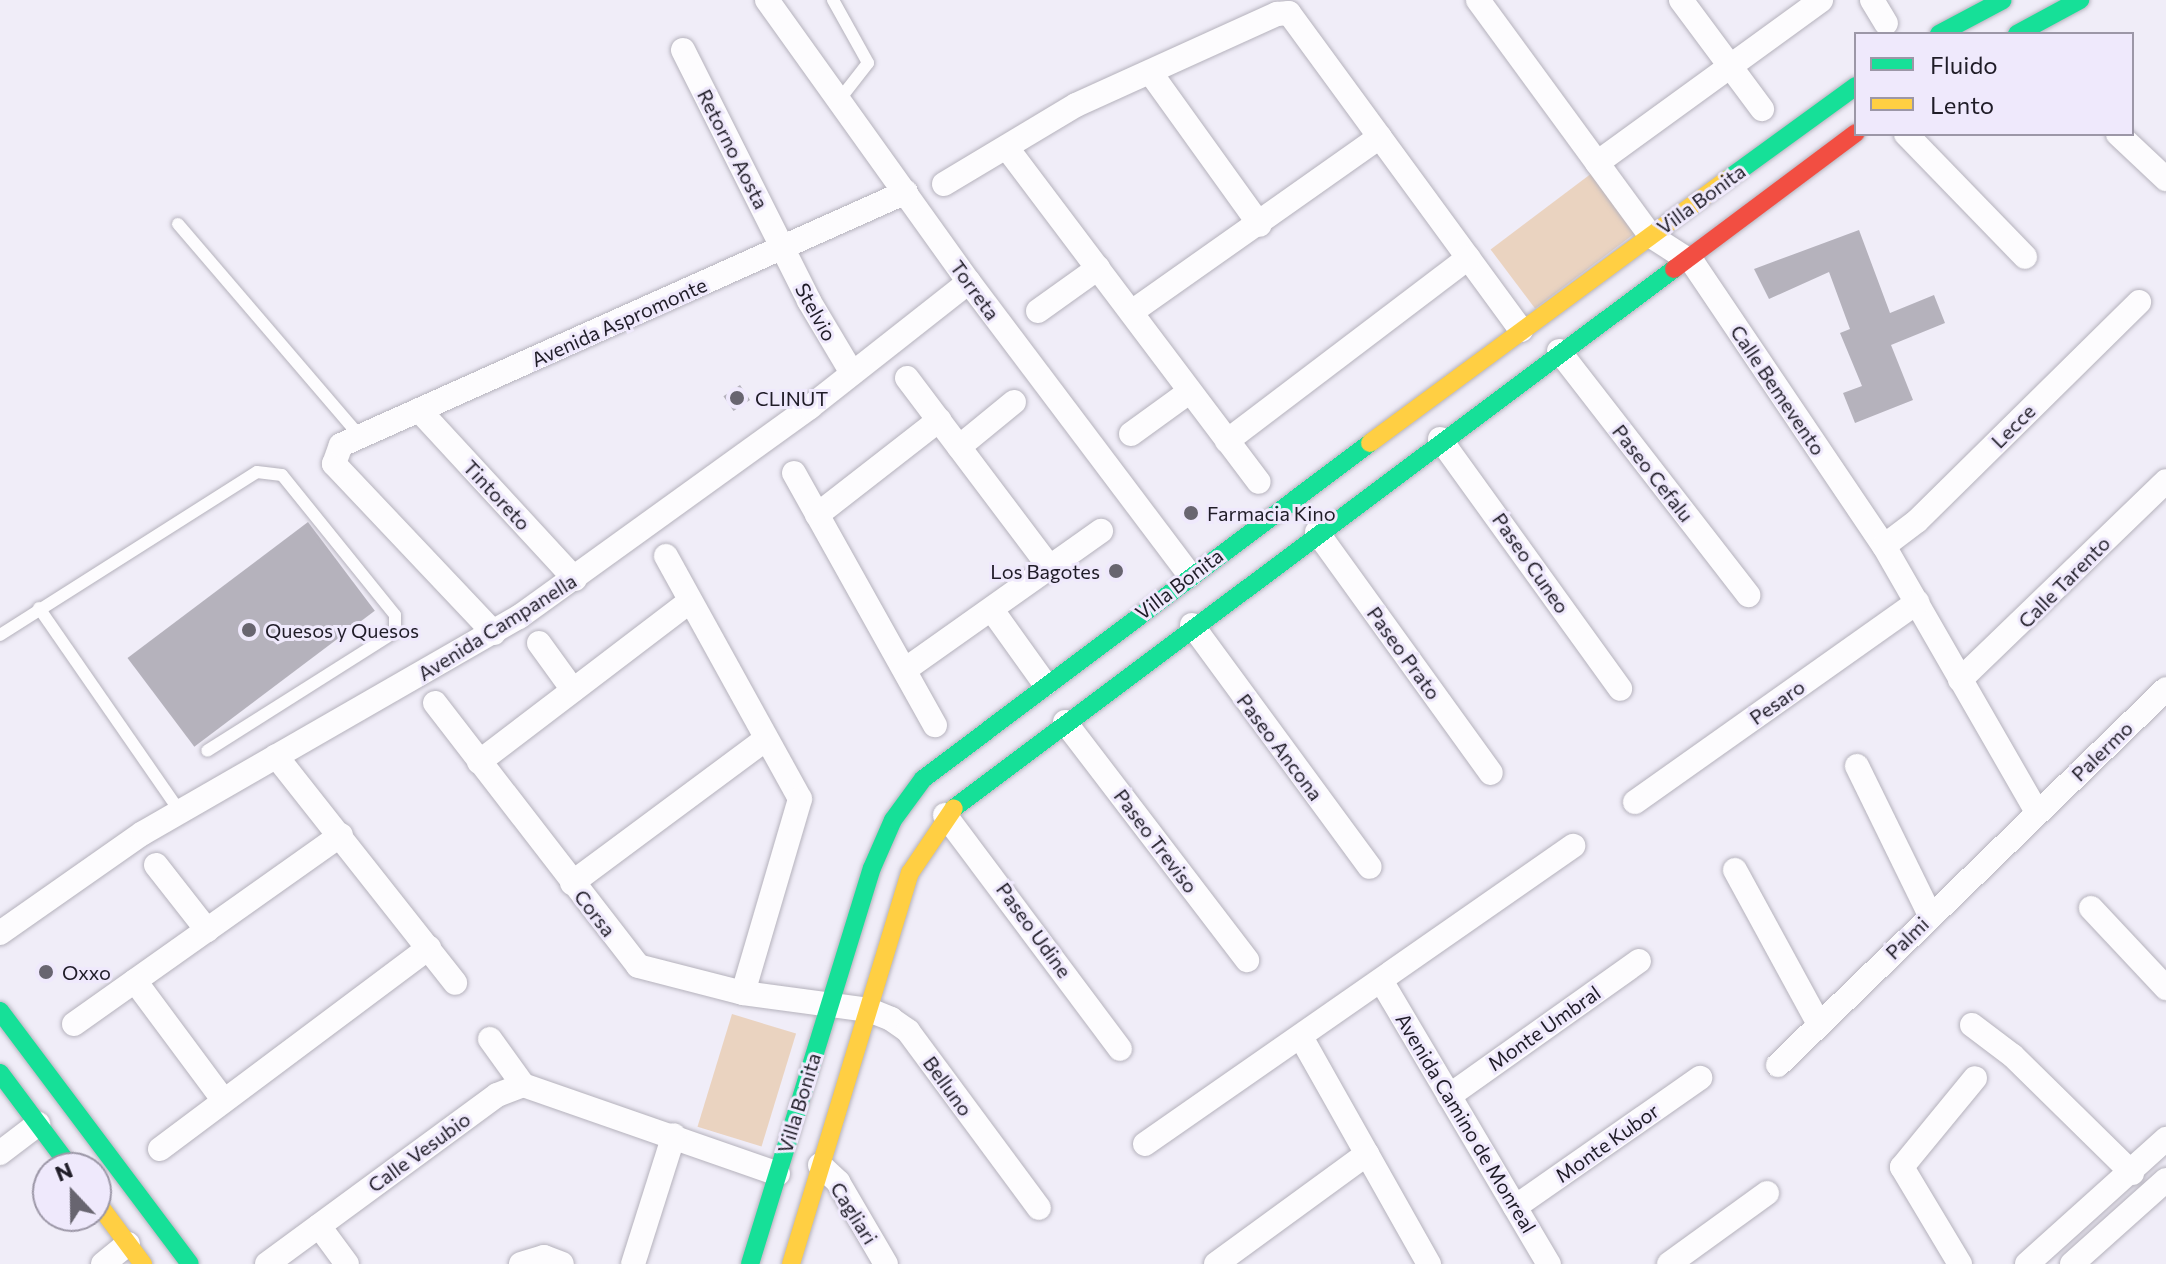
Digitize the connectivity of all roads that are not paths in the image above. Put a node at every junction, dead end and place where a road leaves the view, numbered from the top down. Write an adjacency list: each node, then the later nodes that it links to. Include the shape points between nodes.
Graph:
1 (767, 0): 16 (street, Torreta)
2 (833, 0): 16 (lane, via 868,63)
3 (1478, 0): 23 (street, Calle Bemevento)
4 (1681, 0): 13 (street)
5 (1821, 0): 13 (street)
6 (1872, 0): 9 (street)
7 (2003, 0): 10 (street)
8 (2080, 0): 11 (street)
9 (1886, 23)
10 (1943, 32)
11 (2021, 32)
12 (683, 50): 30 (street, Retorno Aosta)
13 (1730, 65): 17 (street); 23 (street)
14 (1150, 72): 21 (street, via 1289,13); 22 (street, via 1076,105); 28 (street)
15 (1854, 87): 29 (street, Villa Bonita)
16 (840, 99): 26 (street, Torreta)
17 (1762, 109)
18 (1854, 134): 31 (street, Villa Bonita)
19 (1908, 136): 32 (street)
20 (2120, 136): 24 (street)
21 (1380, 137): 28 (street); 33 (street)
22 (1007, 148): 25 (street); 34 (street)
23 (1597, 163): 29 (street, Calle Bemevento)
24 (2166, 179)
25 (944, 184)
26 (906, 192): 30 (street, Avenida Aspromonte); 35 (street, Torreta)
27 (178, 224): 48 (lane)
28 (1260, 225): 38 (street)
29 (1651, 236): 31 (street, Calle Bemevento); 39 (street, Villa Bonita)
30 (783, 250): 41 (street, Stelvio); 45 (street, Avenida Aspromonte)
31 (1685, 256): 40 (street, Villa Bonita); 58 (street, Calle Bemevento)
32 (2025, 257)
33 (1468, 258): 39 (street); 50 (street)
34 (1098, 268): 37 (street); 38 (street)
35 (969, 282): 41 (street, Avenida Campanella); 61 (street, Torreta)
36 (2139, 302): 58 (street, Lecce, via 1917,521)
37 (1038, 311)
38 (1133, 311): 43 (street)
39 (1521, 330): 61 (street, Villa Bonita)
40 (1559, 351): 49 (street, Villa Bonita); 63 (street, Paseo Cefalu)
41 (852, 373): 62 (street, Avenida Campanella)
42 (907, 378): 46 (street)
43 (1189, 392): 47 (street); 50 (street)
44 (1014, 402): 51 (street)
45 (419, 410): 48 (street, Avenida Aspromonte); 62 (street, Tintoreto)
46 (939, 420): 51 (street); 55 (street)
47 (1131, 434)
48 (360, 436): 69 (street, Avenida Aspromonte, via 333,454 334,464)
49 (1440, 439): 57 (street, Villa Bonita); 75 (street, Paseo Cuneo)
50 (1227, 441): 54 (street)
51 (959, 447): 60 (street)
52 (794, 473): 55 (street)
53 (2166, 481): 73 (street, Calle Tarento)
54 (1259, 482)
55 (817, 515): 72 (street)
56 (1101, 531): 60 (street)
57 (1317, 532): 68 (street, Villa Bonita); 86 (street, Paseo Prato)
58 (1884, 546): 65 (street, Calle Bemevento)
59 (666, 556): 64 (street)
60 (1050, 568): 67 (street)
61 (1190, 575): 74 (street, Villa Bonita)
62 (575, 579): 69 (street, Avenida Campanella)
63 (1748, 595)
64 (690, 601): 77 (street); 81 (street)
65 (1917, 602): 73 (street, Calle Bemevento); 87 (street, Pesaro)
66 (39, 608): 70 (lane); 82 (lane, via 257,472 282,475 395,615 395,632); 88 (lane)
67 (992, 610): 72 (street); 74 (street)
68 (1192, 625): 79 (street, Villa Bonita); 94 (street, Paseo Ancona)
69 (494, 633): 83 (street, Avenida Campanella)
70 (0, 635)
71 (539, 643): 77 (street)
72 (906, 669): 80 (street)
73 (1960, 680): 89 (street, Calle Bemevento)
74 (1045, 684): 109 (street, Villa Bonita, via 951,754 908,798 872,868)
75 (1620, 689)
76 (2166, 689): 89 (street, Palermo)
77 (573, 690): 84 (street)
78 (435, 703): 84 (street, Corsa)
79 (1065, 722): 90 (street, Villa Bonita); 102 (street, Paseo Treviso)
80 (935, 725)
81 (766, 739): 96 (street); 108 (street, via 796,790 799,805)
82 (207, 751)
83 (276, 756): 88 (street, Avenida Campanella); 91 (street)
84 (479, 762): 96 (street, Corsa)
85 (1857, 766): 98 (street)
86 (1491, 773)
87 (1635, 802)
88 (180, 812): 100 (street, Avenida Campanella)
89 (2037, 812): 98 (street, Palmi)
90 (945, 815): 110 (street, Villa Bonita, via 910,873); 117 (street, Paseo Udine)
91 (341, 835): 99 (street); 101 (street)
92 (1573, 846): 105 (street)
93 (156, 865): 99 (street)
94 (1370, 867)
95 (1735, 870): 113 (street)
96 (572, 883): 108 (street, Corsa, via 645,970)
97 (2091, 908): 107 (street)
98 (1930, 915): 113 (street, Palmi)
99 (207, 930): 104 (street)
100 (0, 933)
101 (429, 948): 106 (street); 124 (street)
102 (1247, 960)
103 (1639, 961): 123 (street, Monte Umbral)
104 (135, 981): 112 (street); 124 (street)
105 (1382, 982): 115 (street); 123 (street, Avenida Camino de Monreal)
106 (455, 983)
107 (2166, 988)
108 (743, 993): 109 (street, Corsa, via 804,1005)
109 (829, 1004): 110 (street, Belluno); 135 (street, Villa Bonita)
110 (869, 1010): 133 (street, Villa Bonita); 139 (street, Belluno, via 908,1031)
111 (0, 1011): 144 (street)
112 (74, 1024)
113 (1819, 1024): 118 (street, Palmi)
114 (1972, 1025): 134 (street, via 2013,1056)
115 (1301, 1037): 128 (street); 132 (street)
116 (490, 1039): 122 (street)
117 (1120, 1049)
118 (1778, 1065)
119 (0, 1073): 125 (street)
120 (1700, 1078): 138 (street, Monte Kubor)
121 (1975, 1078): 157 (street, via 1902,1167)
122 (523, 1085): 126 (street); 141 (street, Calle Vesubio, via 497,1095)
123 (1449, 1096): 138 (street, Avenida Camino de Monreal)
124 (224, 1101): 129 (street)
125 (38, 1124): 130 (street); 131 (street)
126 (674, 1135): 135 (street); 149 (street)
127 (2166, 1139): 134 (street)
128 (1145, 1144)
129 (160, 1149)
130 (59, 1152)
131 (0, 1153)
132 (1367, 1154): 153 (street); 154 (street)
133 (820, 1165): 151 (street, Villa Bonita); 152 (street, Cagliari, via 838,1182)
134 (2132, 1173): 158 (street)
135 (778, 1174): 150 (street, Villa Bonita)
136 (1767, 1193): 156 (street)
137 (2161, 1195): 159 (street)
138 (1515, 1207): 155 (street, Avenida Camino de Monreal)
139 (1039, 1208)
140 (112, 1222): 142 (street)
141 (319, 1226): 145 (street, Calle Vesubio); 146 (street)
142 (136, 1254): 143 (street)
143 (103, 1264)
144 (190, 1264)
145 (267, 1264)
146 (347, 1264)
147 (521, 1264): 148 (street, via 544,1257)
148 (562, 1264)
149 (633, 1264)
150 (750, 1264)
151 (791, 1264)
152 (886, 1264)
153 (1216, 1264)
154 (1429, 1264)
155 (1549, 1264)
156 (1669, 1264)
157 (1960, 1264)
158 (2027, 1264)
159 (2072, 1264)

